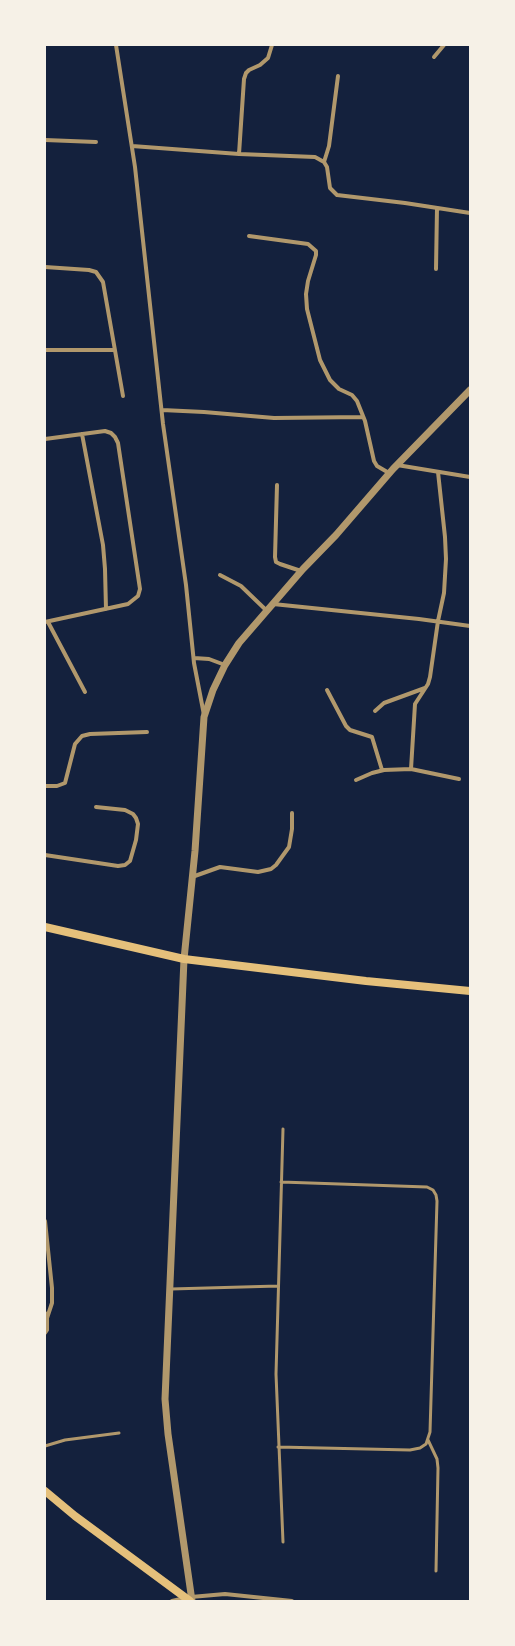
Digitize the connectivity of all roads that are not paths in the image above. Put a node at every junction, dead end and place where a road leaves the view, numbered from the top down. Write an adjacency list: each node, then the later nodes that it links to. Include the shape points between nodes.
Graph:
1 (116, 45): 8 (street)
2 (272, 45): 9 (street, via 268,58 260,66 249,70 244,78)
3 (444, 45): 4 (street)
4 (434, 57)
5 (338, 76): 10 (street, via 329,146)
6 (45, 140): 7 (street)
7 (96, 142)
8 (132, 146): 9 (street); 20 (street)
9 (239, 154): 10 (street, via 315,157)
10 (324, 162): 11 (street, via 330,188 337,195)
11 (437, 208): 12 (street); 15 (street)
12 (470, 213)
13 (250, 236): 21 (street, via 308,244 316,251 306,294 309,322 330,380 358,401)
14 (45, 267): 17 (street, via 89,270 99,275 103,282)
15 (436, 269)
16 (45, 350): 17 (street)
17 (115, 350): 19 (street)
18 (470, 390): 24 (street)
19 (123, 396)
20 (162, 410): 21 (street, via 274,418); 37 (street)
21 (363, 416): 26 (street, via 374,462)
22 (82, 434): 23 (street); 32 (street, via 103,545); 32 (street, via 105,431 111,433 118,443 140,589 135,600 128,604)
23 (45, 439)
24 (397, 465): 25 (street); 26 (street)
25 (438, 472): 27 (street); 34 (street, via 446,559 444,593)
26 (389, 473): 29 (street)
27 (470, 477)
28 (277, 485): 29 (street, via 274,557 276,562)
29 (301, 571): 31 (street)
30 (220, 575): 33 (street, via 241,586)
31 (273, 604): 33 (street); 34 (street)
32 (106, 608): 35 (street)
33 (267, 612): 38 (street, via 239,644)
34 (438, 621): 36 (street); 39 (street, via 430,677)
35 (46, 622): 41 (street)
36 (470, 626)
37 (194, 658): 38 (street, via 209,659); 43 (street)
38 (225, 665): 43 (street)
39 (425, 688): 42 (street, via 384,703); 45 (street, via 415,704)
40 (327, 690): 46 (street, via 346,726 350,730 372,737)
41 (85, 692)
42 (375, 711)
43 (204, 717): 53 (street)
44 (146, 732): 49 (street, via 82,736 75,744 65,783)
45 (411, 769): 46 (street); 47 (street)
46 (382, 770): 48 (street)
47 (459, 779)
48 (356, 780)
49 (45, 786)
50 (96, 807): 52 (street, via 125,810 136,818 138,824 130,861 118,866)
51 (292, 813): 53 (street, via 289,847 271,870 258,872 220,867)
52 (45, 855)
53 (192, 877): 55 (street)
54 (45, 927): 55 (main road)
55 (184, 959): 56 (main road); 61 (street)
56 (470, 991)
57 (283, 1129): 58 (lane)
58 (281, 1182): 60 (lane); 66 (lane, via 427,1187 436,1195)
59 (45, 1221): 63 (street, via 52,1288 52,1303)
60 (278, 1286): 61 (lane); 68 (lane)
61 (169, 1289): 72 (street, via 165,1399)
62 (45, 1313): 63 (street)
63 (47, 1318): 64 (street)
64 (45, 1333)
65 (119, 1433): 67 (lane, via 65,1440)
66 (428, 1440): 68 (lane, via 420,1448 410,1450); 71 (lane, via 437,1459 438,1468)
67 (45, 1446)
68 (278, 1447): 70 (lane)
69 (45, 1490): 72 (main road, via 75,1516)
70 (283, 1542)
71 (436, 1571)
72 (190, 1599): 73 (street); 74 (street, via 225,1594)
73 (172, 1601)
74 (292, 1601)

